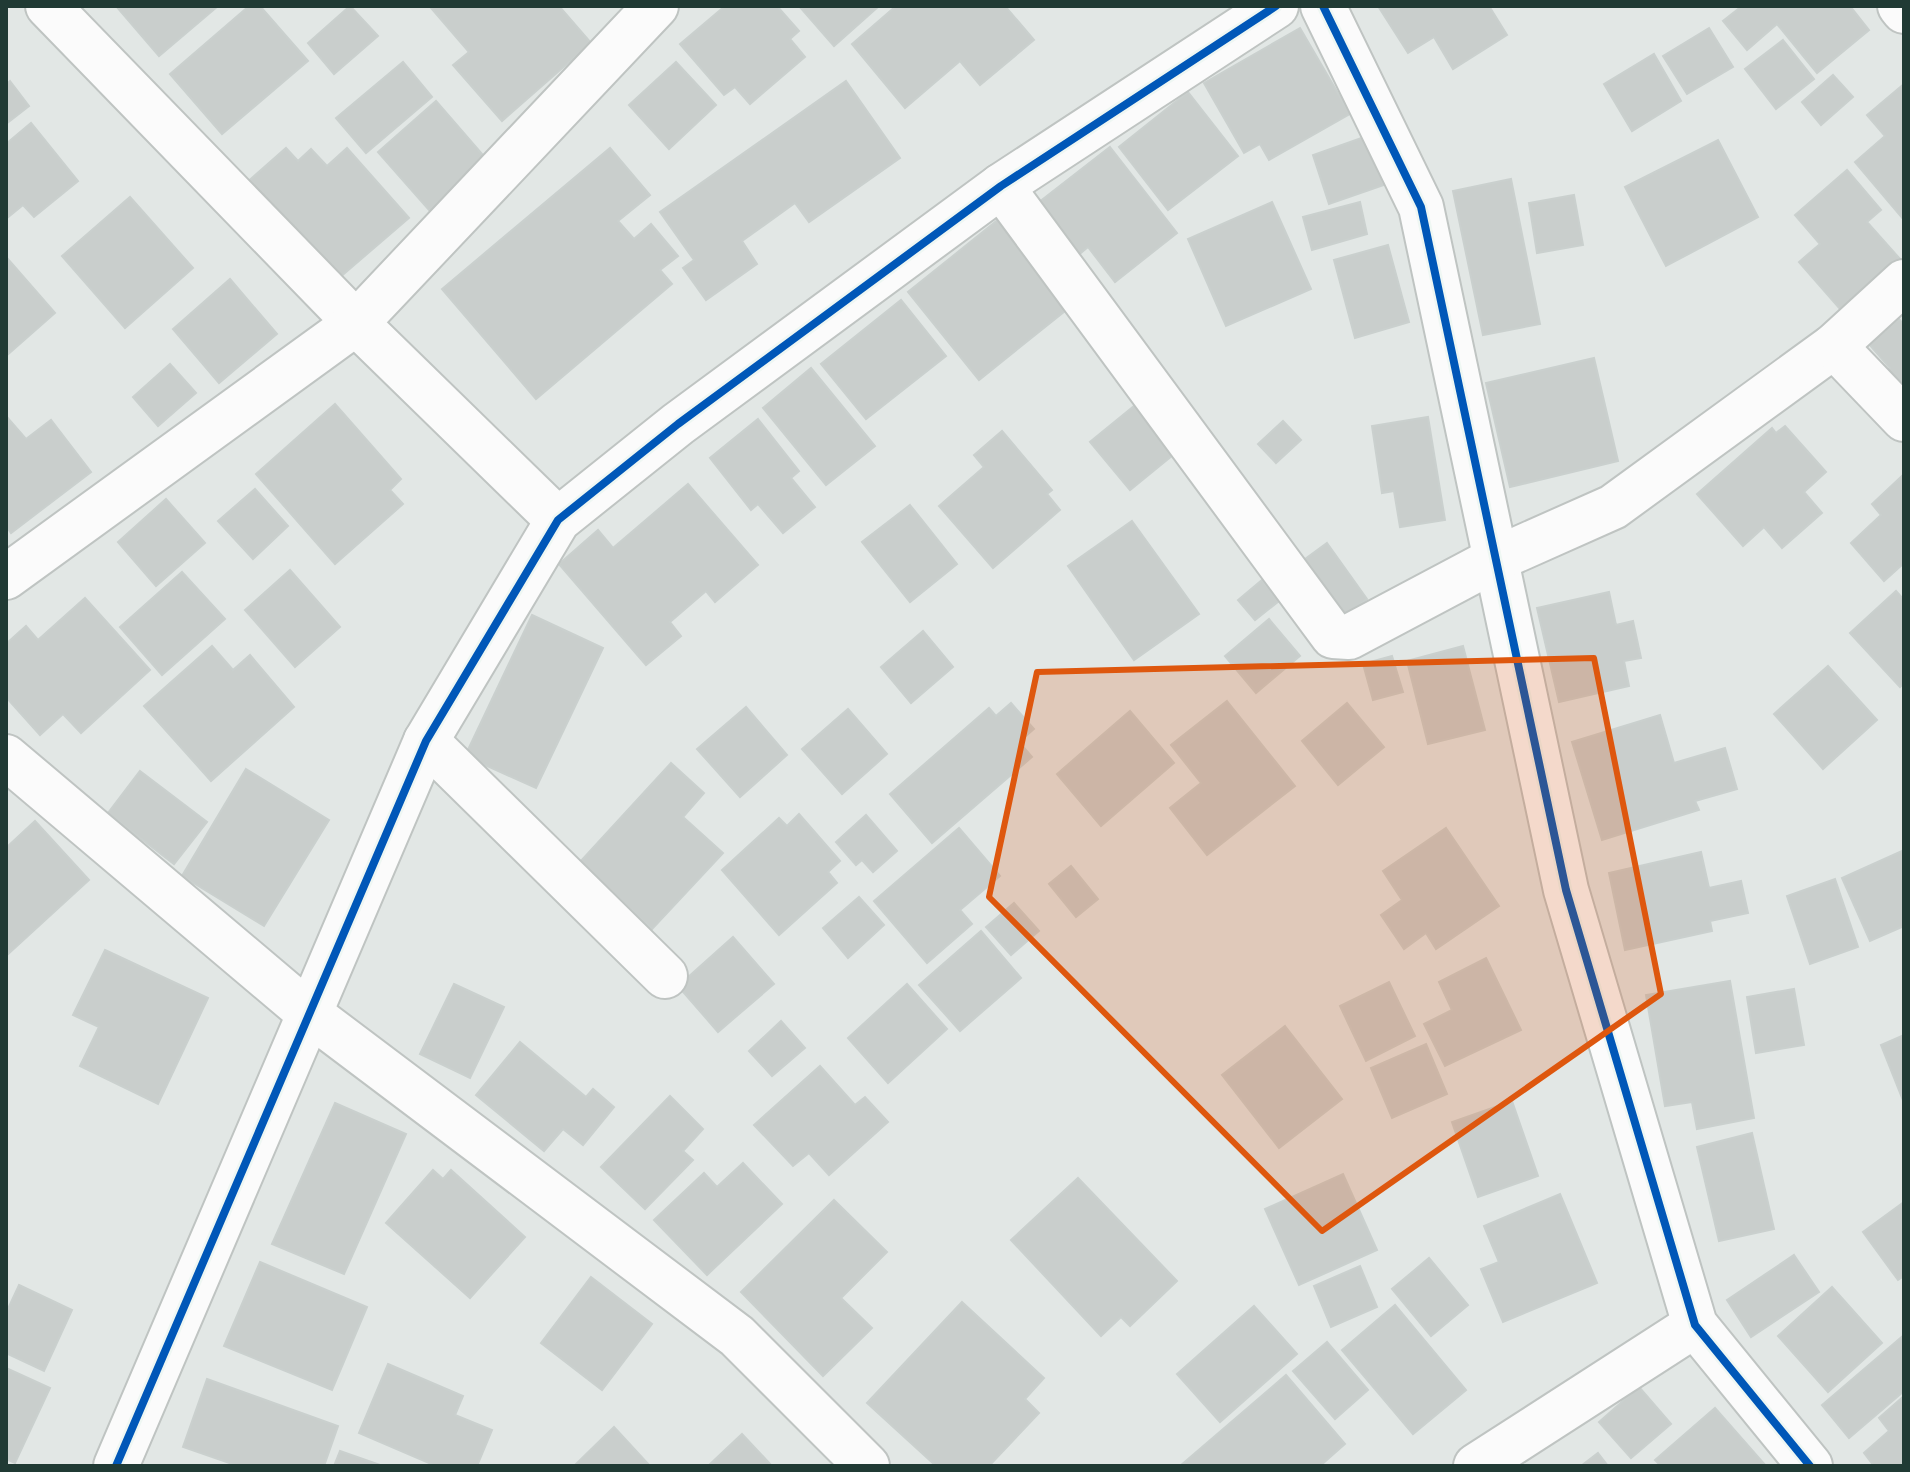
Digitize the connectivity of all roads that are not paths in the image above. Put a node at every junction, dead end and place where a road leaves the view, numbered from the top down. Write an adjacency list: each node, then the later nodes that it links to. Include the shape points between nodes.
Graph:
1 (48, 6): 7 (street)
2 (656, 6): 7 (street)
3 (1276, 6): 5 (street)
4 (1323, 6): 11 (street, via 1421,207)
5 (1001, 186): 10 (street, via 678,424); 11 (street, via 1333,636 1349,637)
6 (1904, 282): 8 (street)
7 (356, 323): 10 (street); 12 (street)
8 (1834, 346): 9 (street); 11 (street, via 1613,507)
9 (1904, 419)
10 (558, 520): 13 (street)
11 (1496, 559): 17 (street, via 1566,890)
12 (6, 577)
13 (426, 741): 15 (street); 16 (street)
14 (6, 757): 16 (street)
15 (665, 976)
16 (310, 1014): 18 (street); 19 (street, via 737,1336)
17 (1695, 1325): 20 (street); 21 (street)
18 (116, 1466)
19 (867, 1466)
20 (1476, 1466)
21 (1810, 1466)

